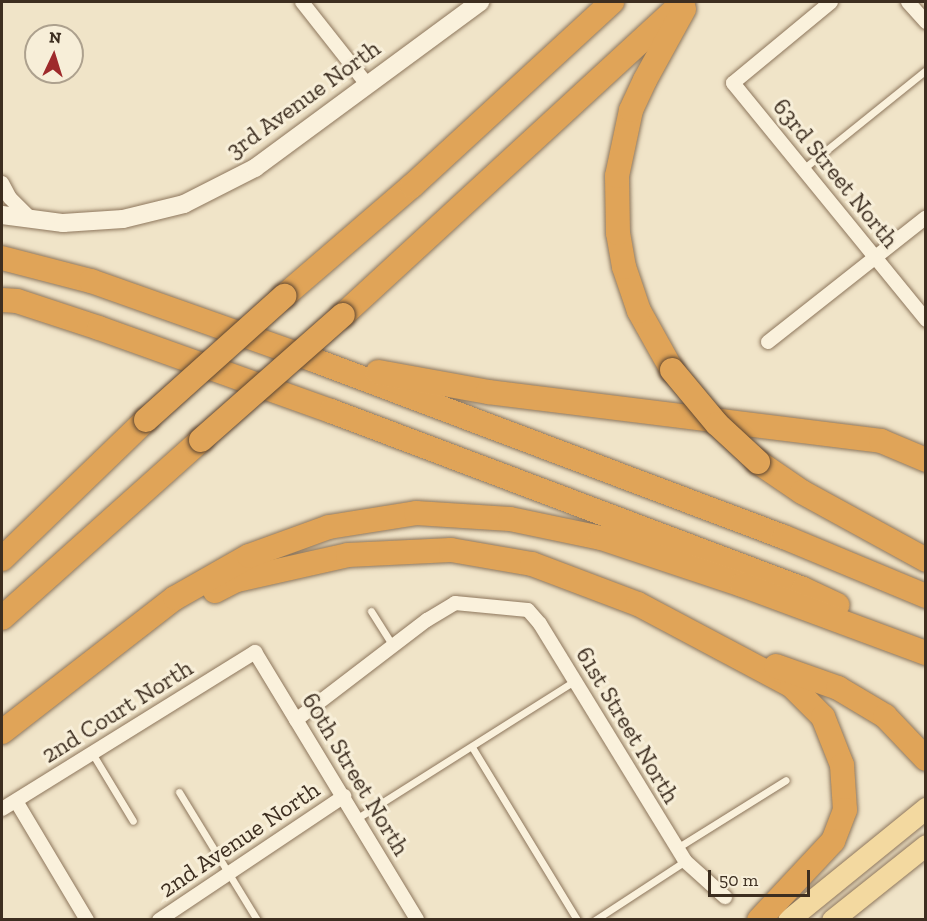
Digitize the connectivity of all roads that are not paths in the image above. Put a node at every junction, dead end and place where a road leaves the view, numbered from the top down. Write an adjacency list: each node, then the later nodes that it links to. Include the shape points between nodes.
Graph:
1 (302, 2): 10 (street)
2 (480, 2): 10 (street, 3rd Avenue North)
3 (612, 2): 23 (highway, bridge, via 412,186 146,420)
4 (683, 2): 29 (highway, bridge, via 343,315)
5 (688, 2): 26 (highway, bridge, via 638,94 619,159 621,253 646,326 672,370 717,424 758,462 802,492)
6 (831, 2): 11 (street, 63rd Street North, via 734,83)
7 (908, 2): 8 (street)
8 (926, 22)
9 (926, 70): 11 (lane)
10 (366, 84): 14 (street, 3rd Avenue North, via 255,168 184,204 123,219 63,223)
11 (804, 169): 17 (street, 63rd Street North)
12 (2, 183): 14 (street, via 10,198)
13 (2, 215): 14 (street, 3rd Avenue North)
14 (30, 218)
15 (926, 218): 17 (street)
16 (2, 258): 21 (highway, via 91,281)
17 (876, 258): 19 (street, 63rd Street North); 20 (street)
18 (2, 300): 31 (highway, via 17,301 99,328 331,411 803,589)
19 (926, 320)
20 (768, 342)
21 (314, 360): 22 (highway, via 488,392 881,441); 27 (highway, via 784,537)
22 (926, 460)
23 (36, 527): 24 (highway); 25 (highway)
24 (2, 545)
25 (2, 559)
26 (926, 560)
27 (926, 596)
28 (371, 611): 32 (lane)
29 (2, 618)
30 (124, 637): 34 (highway, via 175,598 249,556 329,527 416,513 510,519 601,538); 35 (highway, via 237,580 348,555 451,550 532,564 638,604); 38 (highway)
31 (926, 644)
32 (393, 646): 36 (street, 61st Street North, via 455,603 528,610); 37 (street)
33 (255, 652): 37 (street, 60th Street North); 40 (street, 2nd Court North)
34 (926, 653)
35 (739, 657): 41 (highway, via 786,668 838,688 885,716); 62 (highway, via 792,686 823,717 842,765 845,810 833,841)
36 (574, 681): 39 (lane); 51 (street, 61st Street North)
37 (296, 720): 44 (street, 60th Street North)
38 (2, 732)
39 (472, 747): 48 (lane); 60 (lane)
40 (92, 753): 45 (street, 2nd Court North); 49 (lane)
41 (926, 759)
42 (786, 780): 51 (lane)
43 (179, 792): 53 (lane)
44 (344, 796): 48 (street, 60th Street North); 53 (street, 2nd Avenue North)
45 (16, 801): 47 (street, 2nd Court North); 56 (street)
46 (926, 808): 63 (main road)
47 (2, 809)
48 (356, 819): 59 (street, 60th Street North)
49 (133, 821)
50 (926, 845): 55 (main road)
51 (677, 848): 52 (street, 61st Street North)
52 (685, 861): 54 (street, 61st Street North); 61 (lane)
53 (229, 874): 57 (street, 2nd Avenue North); 58 (lane)
54 (725, 897)
55 (843, 914)
56 (87, 920)
57 (159, 920)
58 (257, 920)
59 (417, 920)
60 (577, 920)
61 (595, 920)
62 (759, 920)
63 (788, 920)

